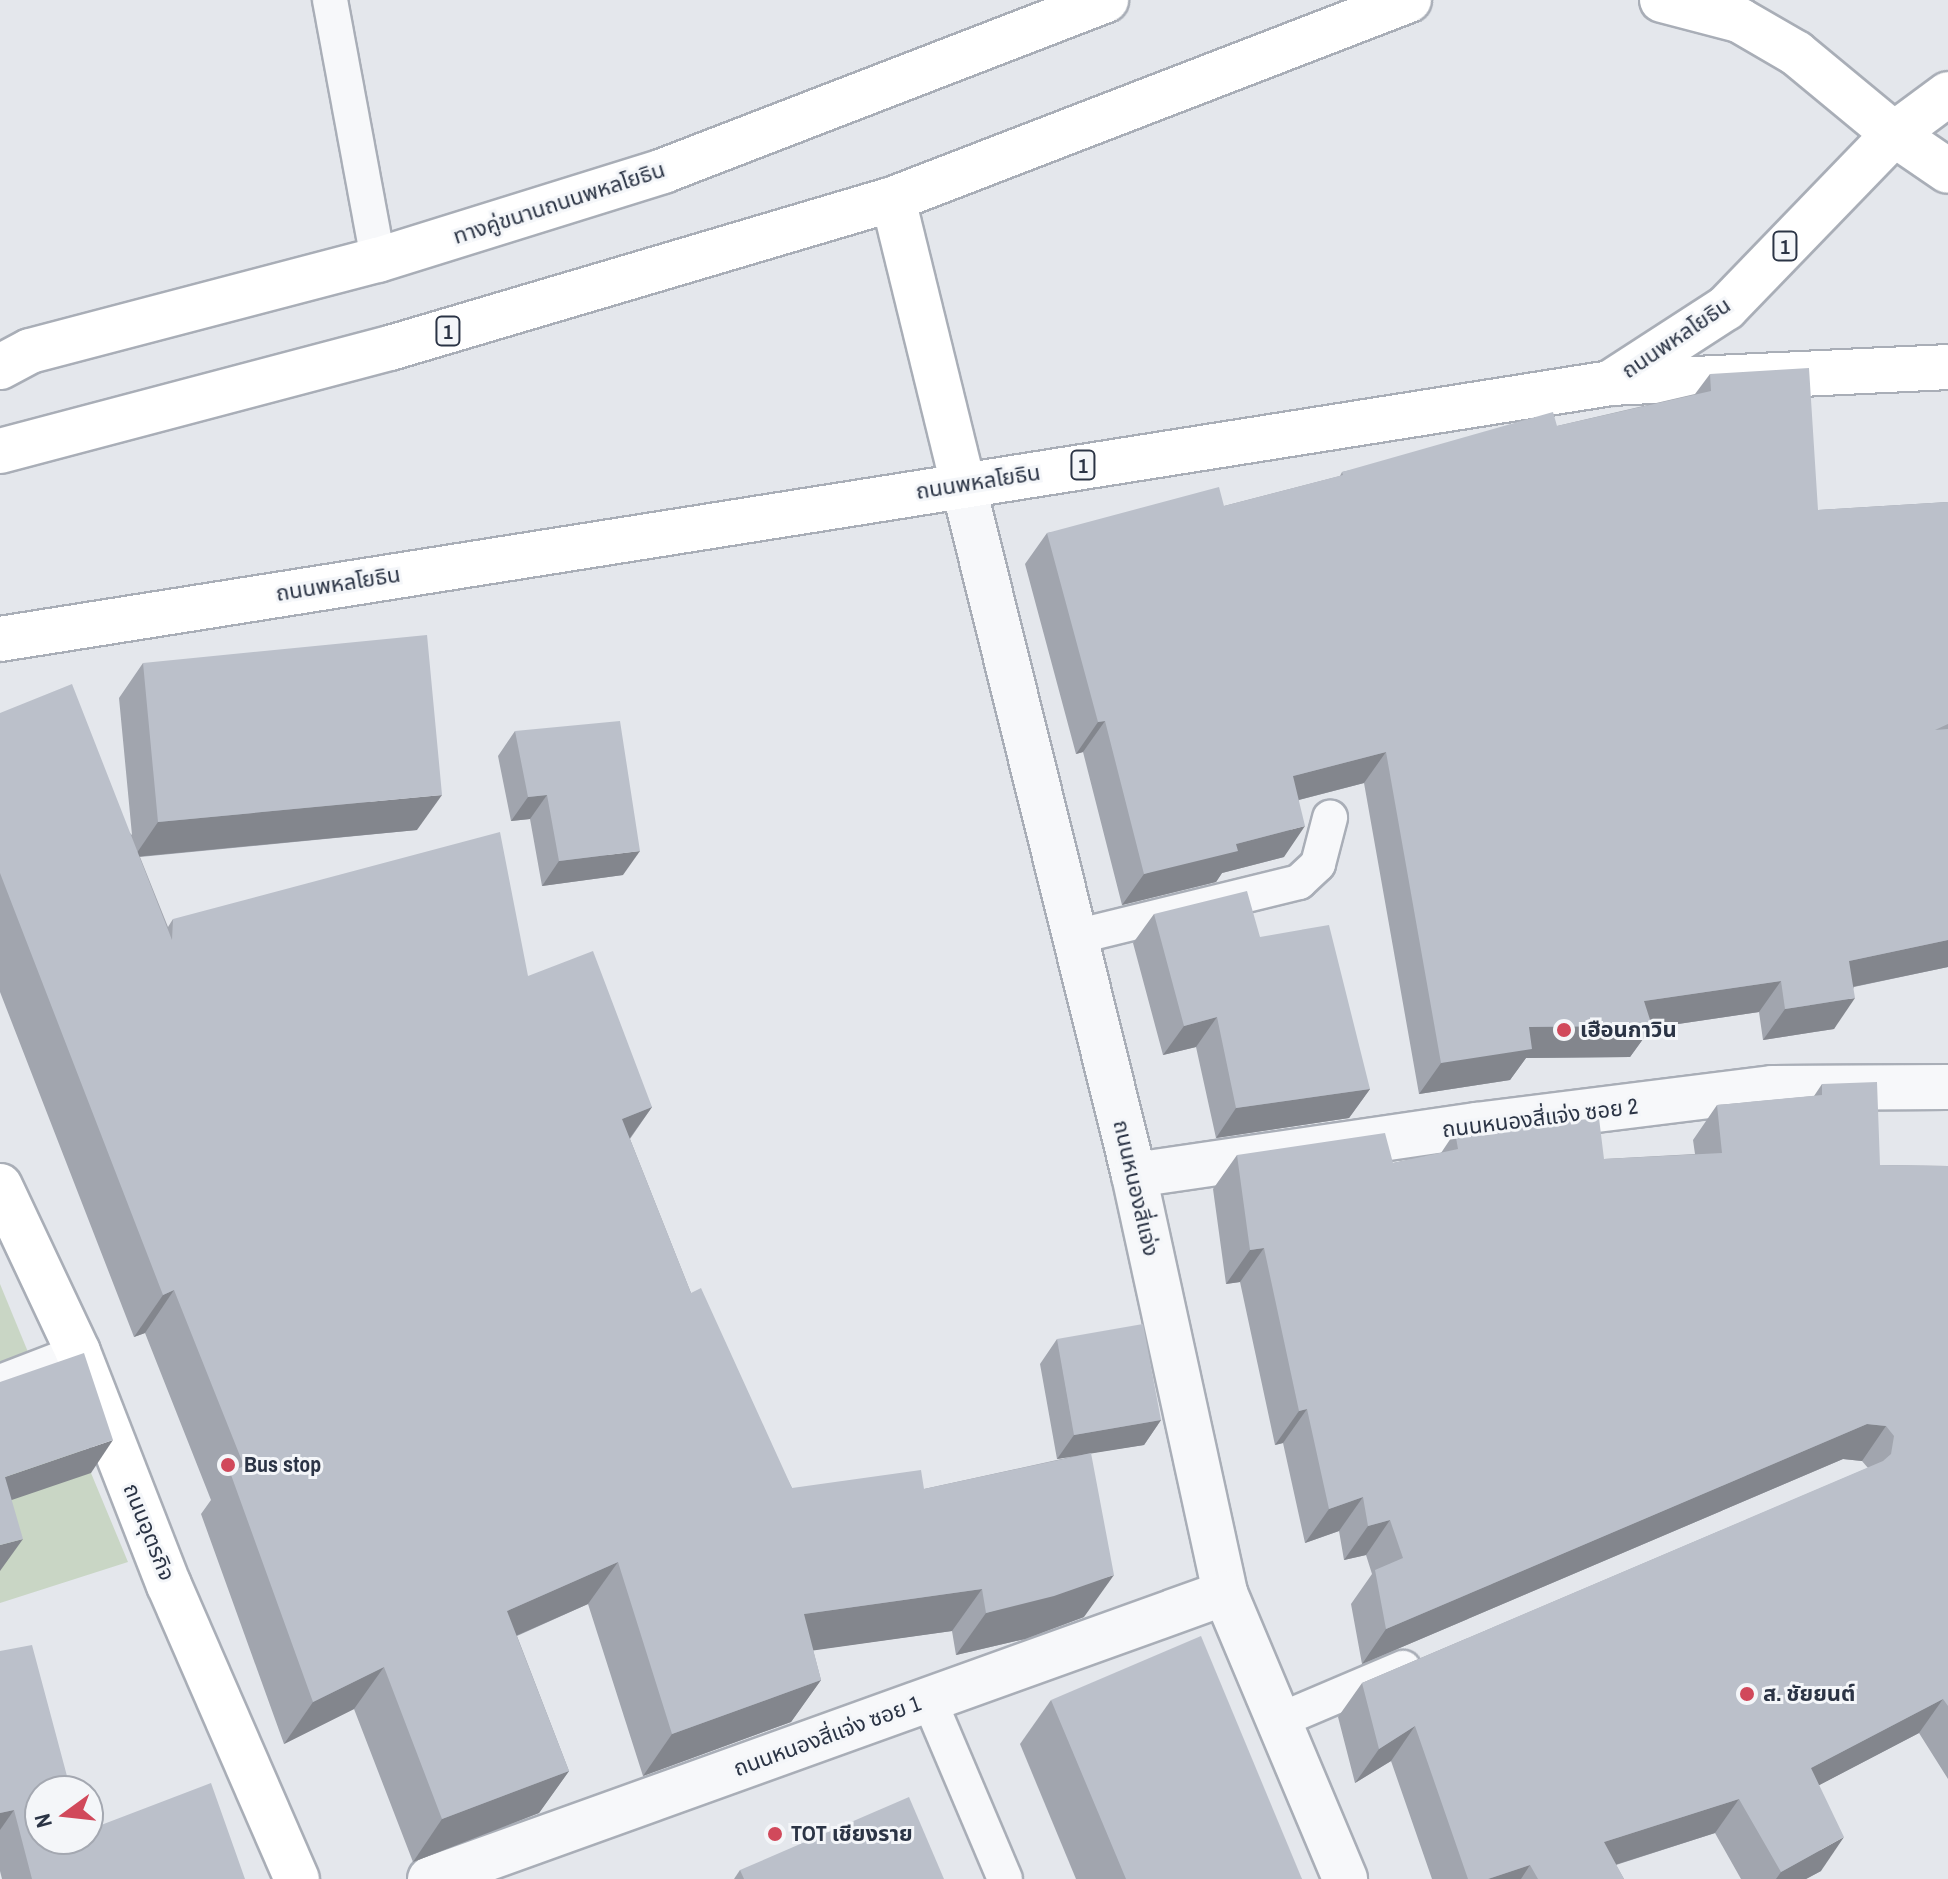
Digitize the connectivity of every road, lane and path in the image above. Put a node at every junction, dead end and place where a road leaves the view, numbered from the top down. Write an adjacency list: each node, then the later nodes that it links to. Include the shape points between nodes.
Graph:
1 (330, 0): 9 (lane)
2 (1106, 0): 9 (main road, ทางคู่ขนานถนนพหลโยธิน, via 663,171)
3 (1409, 0): 8 (main road, 1)
4 (1662, 0): 6 (main road, via 1739,20 1796,53)
5 (1948, 94): 6 (main road, ถนนพหลโยธิน / 1)
6 (1894, 134): 7 (main road); 12 (main road, ถนนพหลโยธิน / 1, via 1726,308)
7 (1948, 171)
8 (893, 199): 13 (main road, 1, via 390,348); 14 (main road)
9 (378, 260): 10 (main road, ทางคู่ขนานถนนพหลโยธิน, via 30,351)
10 (0, 367)
11 (1948, 367): 12 (main road)
12 (1610, 383): 14 (main road, ถนนพหลโยธิน / 1)
13 (0, 451)
14 (963, 484): 15 (main road, ถนนพหลโยธิน / 1); 17 (street, ถนนหนองสี่แจ่ง)
15 (0, 639)
16 (1330, 818): 17 (lane, via 1318,864 1299,882)
17 (1075, 937): 19 (street, ถนนหนองสี่แจ่ง)
18 (1948, 1087): 19 (street, ถนนหนองสี่แจ่ง ซอย 2, via 1772,1088)
19 (1134, 1175): 23 (street, ถนนหนองสี่แจ่ง)
20 (0, 1186): 21 (main road, ถนนอุตรกิจ)
21 (78, 1352): 22 (lane); 27 (main road, ถนนอุตรกิจ, via 169,1585)
22 (0, 1382)
23 (1225, 1593): 25 (street, ถนนหนองสี่แจ่ง ซอย 1); 26 (street, ถนนหนองสี่แจ่ง)
24 (1425, 1658): 26 (lane)
25 (929, 1700): 28 (street, ถนนหนองสี่แจ่ง ซอย 1); 29 (lane)
26 (1278, 1721): 30 (street, ถนนหนองสี่แจ่ง)
27 (297, 1879)
28 (430, 1879)
29 (1005, 1879)
30 (1345, 1879)

